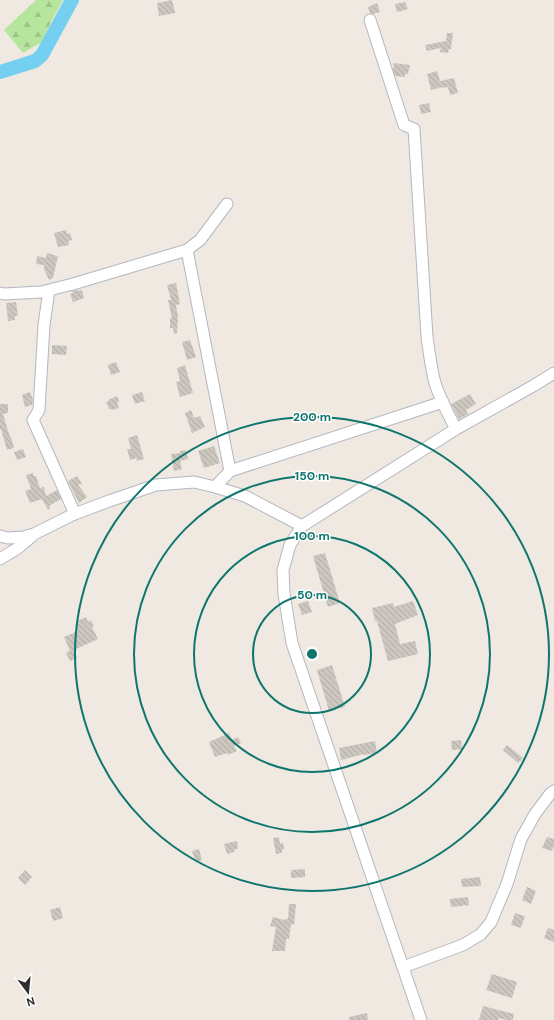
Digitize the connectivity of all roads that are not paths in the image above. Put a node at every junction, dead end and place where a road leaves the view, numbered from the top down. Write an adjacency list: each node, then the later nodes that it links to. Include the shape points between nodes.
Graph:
1 (370, 20): 7 (street, via 404,125 414,129 427,337 435,384)
2 (227, 204): 3 (street, via 200,240)
3 (187, 250): 4 (street); 9 (street)
4 (48, 290): 5 (street); 11 (street, via 39,410 33,420)
5 (0, 293)
6 (554, 373): 8 (street)
7 (443, 402): 8 (street); 9 (street)
8 (456, 429): 12 (street)
9 (230, 471): 10 (street)
10 (215, 487): 11 (street, via 194,482 156,485); 12 (street, via 245,496)
11 (75, 514): 13 (street)
12 (302, 526): 17 (street, via 290,545 283,570 292,643)
13 (34, 534): 14 (street, via 8,538); 15 (street)
14 (0, 536)
15 (0, 559)
16 (554, 791): 17 (street, via 535,814 521,839 494,915 481,934 463,945)
17 (403, 967): 18 (street)
18 (421, 1020)

